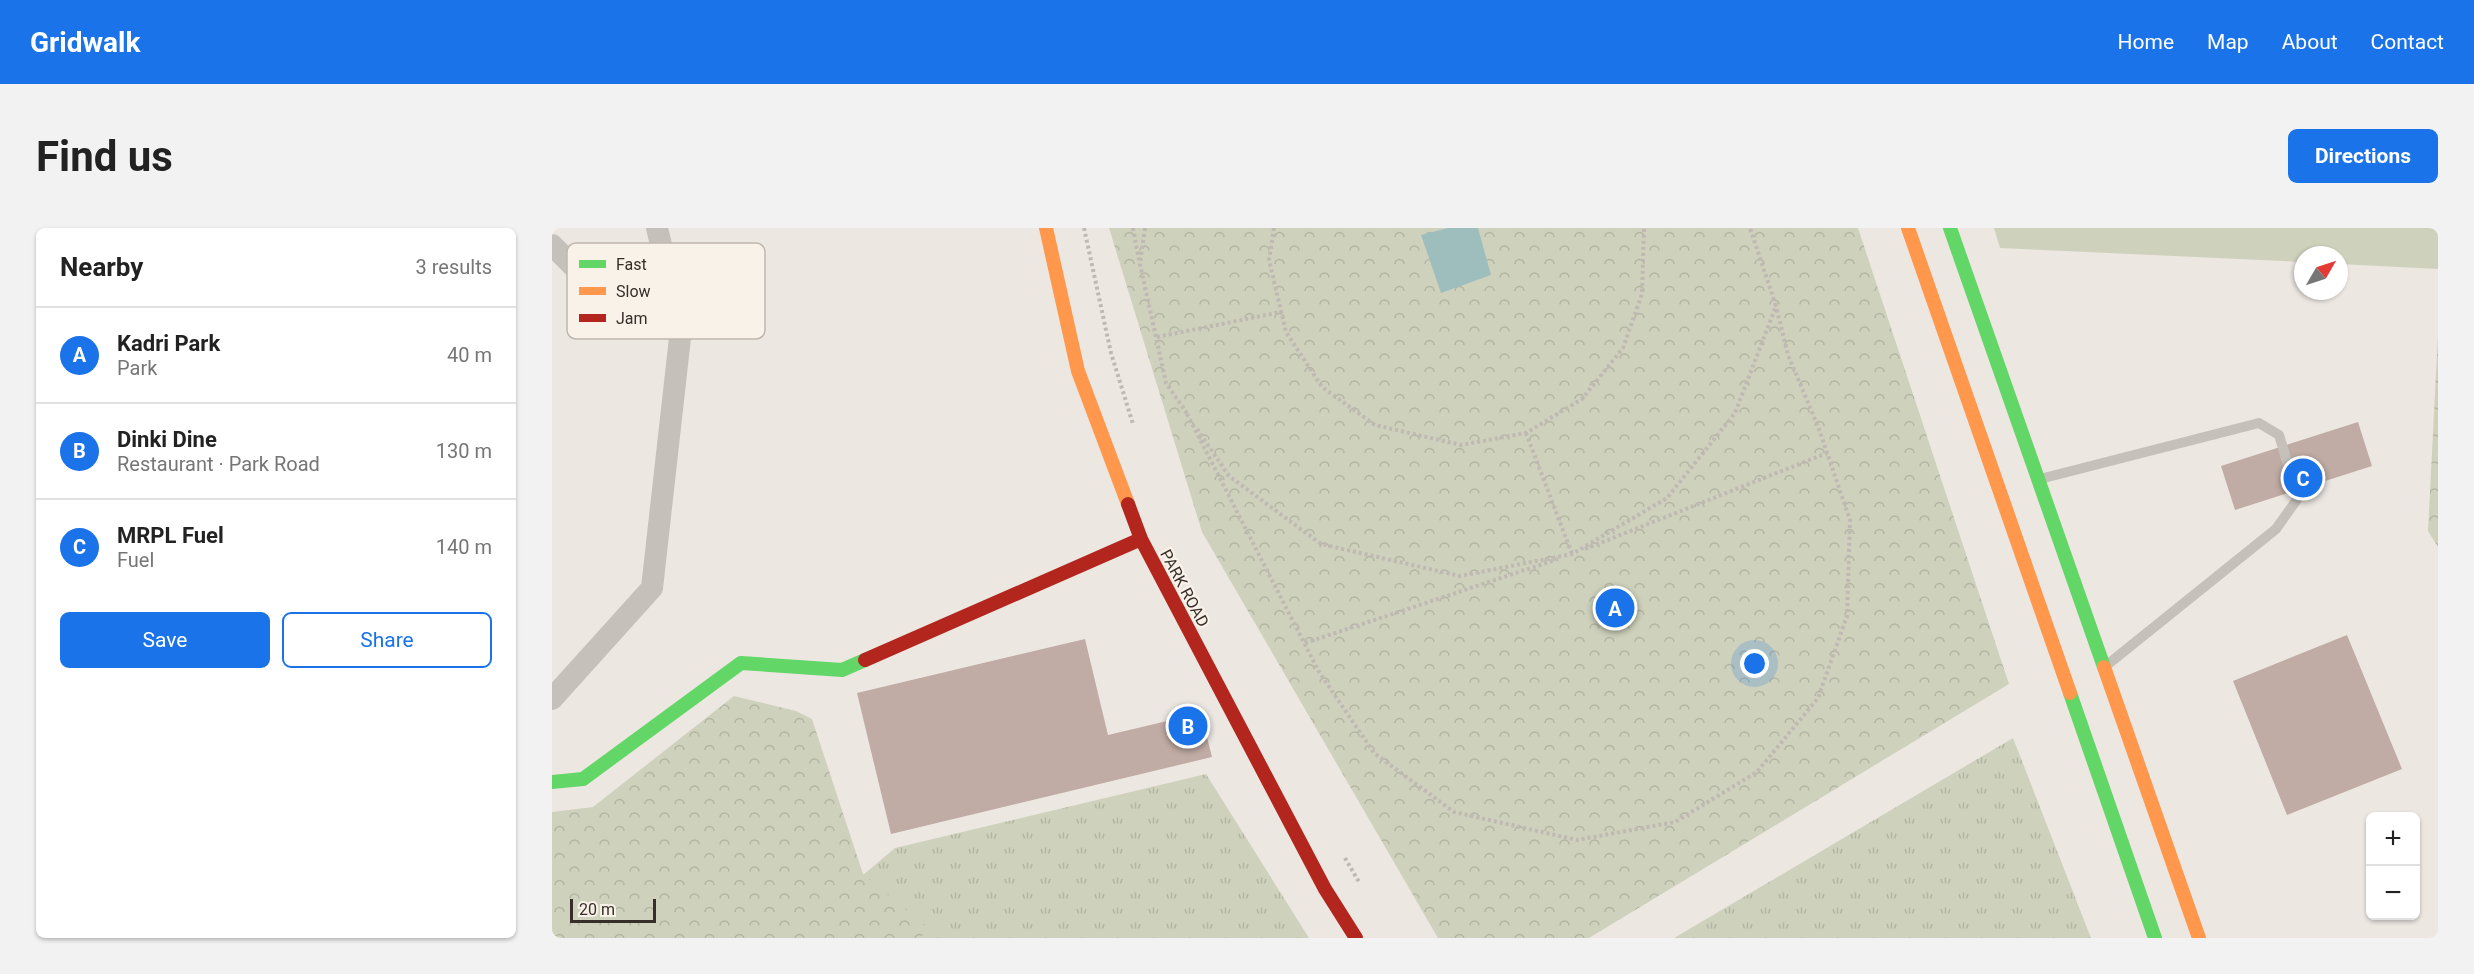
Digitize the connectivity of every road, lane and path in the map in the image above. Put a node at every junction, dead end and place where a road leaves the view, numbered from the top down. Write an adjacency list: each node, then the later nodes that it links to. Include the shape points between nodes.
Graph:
1 (657, 228): 11 (street)
2 (1046, 228): 24 (main road, PARK ROAD, via 1078,371)
3 (1084, 228): 20 (path, via 1111,353)
4 (1133, 228): 14 (path)
5 (1145, 228): 14 (path)
6 (1274, 228): 16 (path, via 1269,260)
7 (1644, 228): 21 (path, via 1642,294 1623,348 1582,399)
8 (1750, 228): 15 (path)
9 (1908, 228): 33 (main road)
10 (1950, 228): 23 (main road)
11 (661, 243)
12 (552, 245): 13 (street)
13 (567, 260)
14 (1140, 264): 17 (path)
15 (1776, 306): 22 (path, via 1788,355); 25 (path, via 1735,413 1667,498)
16 (1281, 312): 17 (path); 21 (path, via 1286,332 1322,387 1375,425 1461,445)
17 (1157, 338): 19 (path, via 1166,383)
18 (680, 339): 28 (street, via 652,588)
19 (1187, 414): 25 (path, via 1228,476 1321,544 1460,576); 26 (path)
20 (1135, 431)
21 (1526, 433): 25 (path)
22 (1827, 453): 25 (path); 26 (path, via 1850,520 1847,616 1818,698 1757,772 1675,822 1577,840 1454,812 1374,753 1319,672)
23 (2037, 480): 27 (main road); 27 (lane, via 2259,423 2279,435 2298,498 2276,529)
24 (1141, 539): 29 (main road, via 842,670 741,663 583,779); 32 (main road, PARK ROAD, via 1325,889)
25 (1572, 554): 26 (path)
26 (1305, 643)
27 (2104, 667): 34 (main road)
28 (552, 699)
29 (552, 782)
30 (1344, 855): 31 (path)
31 (1361, 886)
32 (1356, 938)
33 (2155, 938)
34 (2199, 938)

